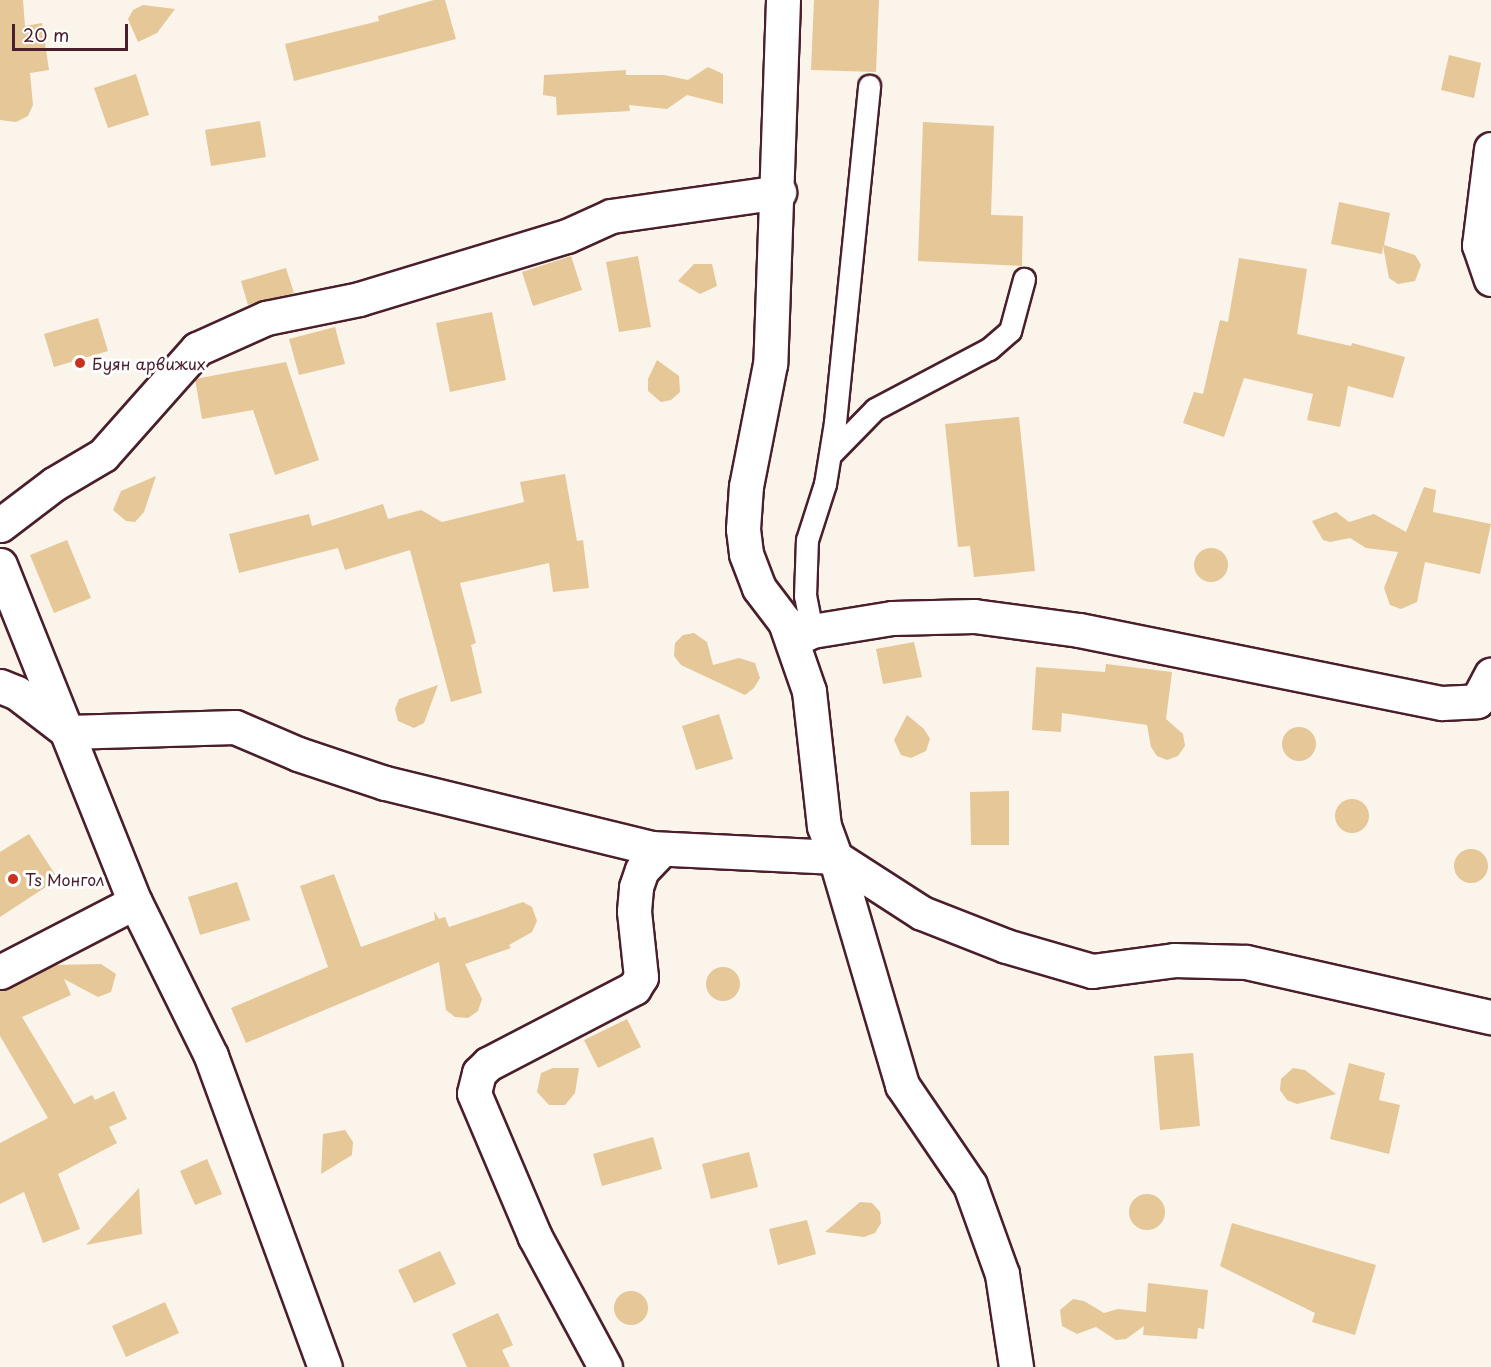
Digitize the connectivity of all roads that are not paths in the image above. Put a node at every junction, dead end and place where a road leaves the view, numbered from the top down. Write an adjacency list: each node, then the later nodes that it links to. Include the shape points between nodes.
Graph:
1 (783, 0): 4 (street)
2 (869, 86): 7 (lane)
3 (1491, 149): 6 (street, via 1479,244)
4 (779, 192): 8 (street, via 611,216 567,236 359,299 266,318 198,349 103,455 54,484); 10 (street, via 770,364 746,486 743,528 746,554 759,588)
5 (1024, 279): 7 (lane, via 1011,331 989,349 875,409)
6 (1491, 279)
7 (830, 454): 10 (lane, via 807,540)
8 (0, 525)
9 (0, 565): 13 (street)
10 (802, 636): 11 (street, via 892,618 974,616 1079,630 1442,703 1477,701); 15 (street, via 824,826)
11 (1491, 675)
12 (0, 686): 13 (street, via 17,693)
13 (68, 732): 14 (street, via 235,727 298,754 385,783); 16 (street)
14 (662, 849): 15 (street); 20 (street, via 652,857 636,886 634,911 641,977 634,988 488,1064 479,1073 474,1093 535,1237)
15 (835, 857): 18 (street, via 922,913 1006,946 1092,971 1174,960 1246,962); 21 (street, via 902,1084 970,1185 1002,1274)
16 (135, 902): 17 (street); 19 (street, via 211,1056)
17 (0, 972)
18 (1491, 1017)
19 (325, 1367)
20 (605, 1367)
21 (1016, 1367)

